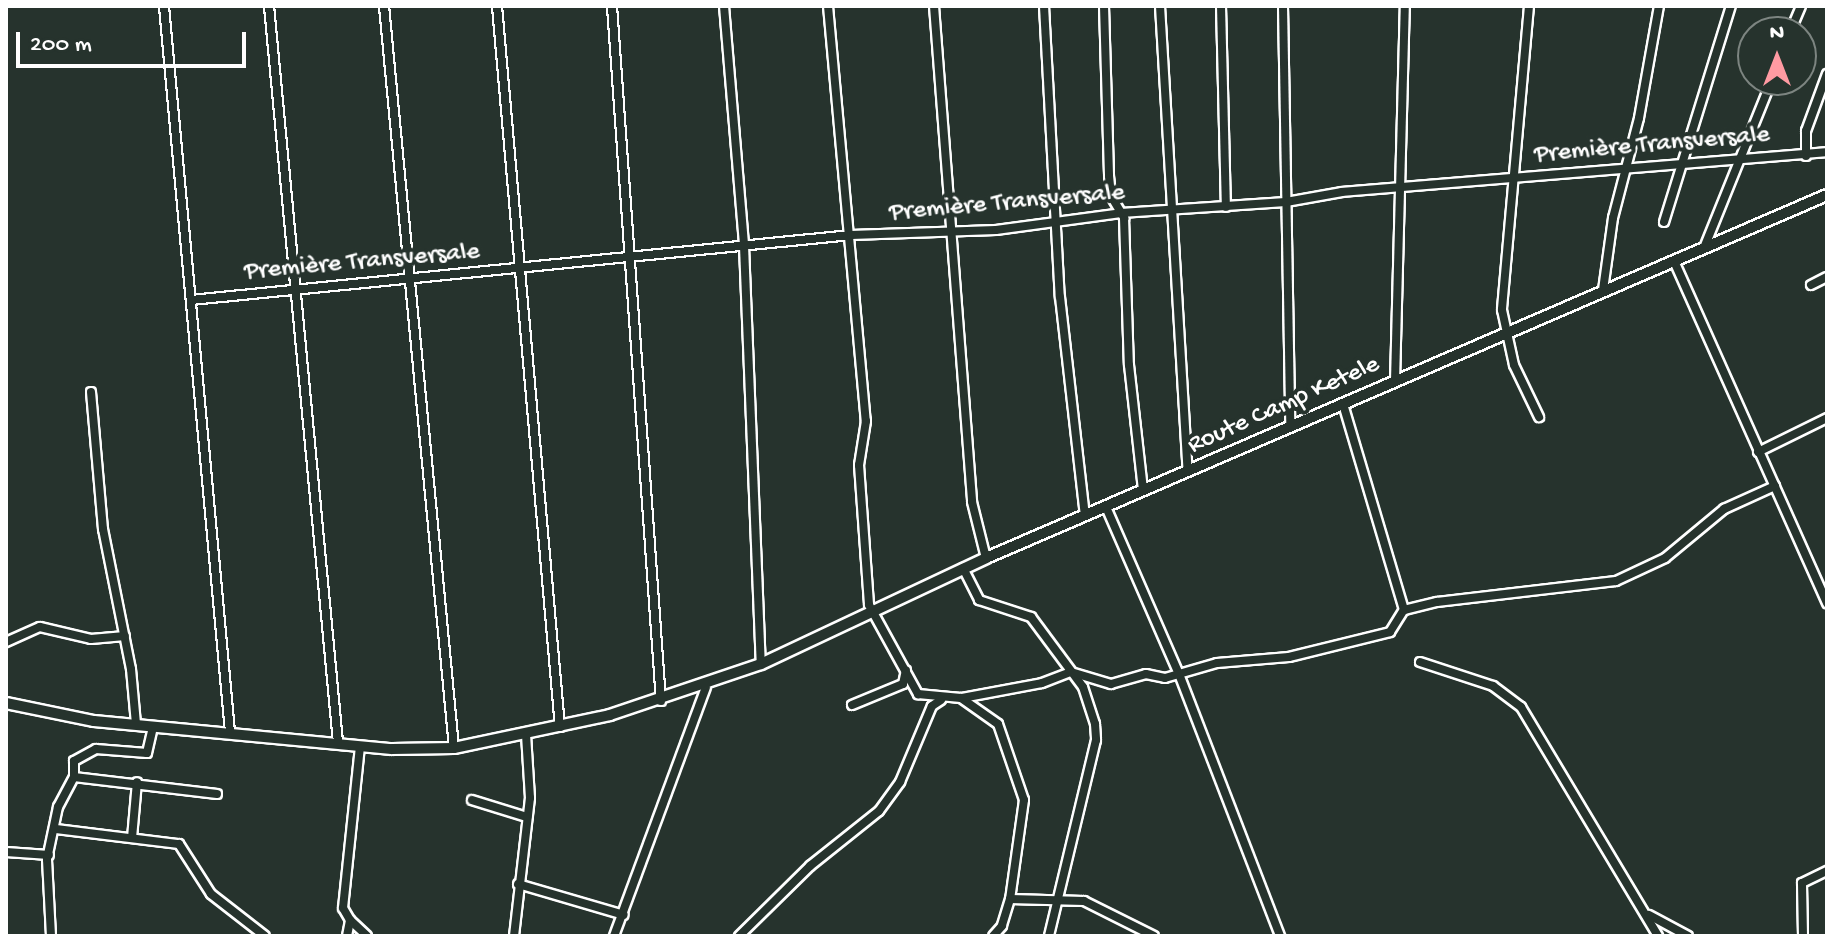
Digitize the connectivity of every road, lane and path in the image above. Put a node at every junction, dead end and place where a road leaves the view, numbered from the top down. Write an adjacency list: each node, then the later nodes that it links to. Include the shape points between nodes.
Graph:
1 (164, 6): 46 (street)
2 (269, 6): 44 (street)
3 (384, 6): 42 (street)
4 (497, 6): 40 (street)
5 (612, 6): 38 (street)
6 (724, 6): 36 (street)
7 (828, 6): 35 (street, via 837,137)
8 (934, 6): 34 (street)
9 (1044, 6): 33 (street, via 1047,133)
10 (1104, 6): 31 (street, via 1109,176 1111,196)
11 (1160, 6): 30 (street)
12 (1221, 6): 29 (street)
13 (1283, 6): 28 (street)
14 (1405, 6): 26 (street)
15 (1529, 6): 25 (street)
16 (1659, 6): 24 (street)
17 (1731, 6): 23 (street)
18 (1827, 74): 22 (street, via 1806,131)
19 (1765, 96): 21 (street)
20 (1827, 152): 22 (street, Première Transversale)
21 (1739, 156): 22 (street, Première Transversale); 23 (street, Première Transversale); 37 (street)
22 (1806, 156)
23 (1685, 162): 24 (street, Première Transversale); 32 (street)
24 (1624, 169): 25 (street, Première Transversale); 45 (street)
25 (1518, 178): 26 (street, Première Transversale); 47 (street, via 1502,310)
26 (1399, 188): 28 (street, Première Transversale); 48 (street)
27 (1827, 195): 37 (street, Route Camp Ketele)
28 (1286, 202): 29 (street, Première Transversale); 53 (street)
29 (1226, 207): 30 (street, Première Transversale)
30 (1176, 211): 31 (street, Première Transversale); 55 (street)
31 (1121, 213): 33 (street, Première Transversale); 57 (street, via 1134,428)
32 (1664, 222)
33 (1060, 224): 34 (street, Première Transversale); 59 (street, via 1062,312)
34 (949, 233): 35 (street, Première Transversale); 60 (street, via 972,502)
35 (851, 235): 36 (street, Première Transversale); 64 (street, via 866,421 859,465 863,569)
36 (744, 246): 38 (street, Première Transversale); 68 (street)
37 (1704, 248): 39 (street, Route Camp Ketele)
38 (630, 261): 40 (street, Première Transversale); 75 (street)
39 (1674, 261): 45 (street, Route Camp Ketele); 54 (street)
40 (520, 268): 42 (street, Première Transversale); 80 (street)
41 (1827, 277): 43 (street)
42 (410, 279): 44 (street, Première Transversale); 85 (street)
43 (1811, 285)
44 (295, 289): 46 (street, Première Transversale); 83 (street)
45 (1603, 290): 47 (street, Route Camp Ketele)
46 (191, 300): 81 (street)
47 (1505, 333): 48 (street, Route Camp Ketele); 51 (street)
48 (1395, 381): 50 (street, Route Camp Ketele)
49 (91, 392): 65 (street, via 103,529)
50 (1343, 404): 53 (street, Route Camp Ketele); 63 (street)
51 (1539, 417)
52 (1827, 418): 54 (street)
53 (1290, 426): 55 (street, Route Camp Ketele)
54 (1758, 452): 56 (street)
55 (1188, 471): 57 (street, Route Camp Ketele)
56 (1775, 486): 62 (street); 63 (street, via 1724,509 1665,558 1616,581)
57 (1143, 490): 58 (street, Route Camp Ketele)
58 (1106, 507): 59 (street, Route Camp Ketele); 71 (street)
59 (1085, 516): 60 (street, Route Camp Ketele)
60 (986, 558): 61 (street, Route Camp Ketele)
61 (963, 568): 64 (street, Route Camp Ketele); 70 (street, via 977,597 1028,614)
62 (1827, 603)
63 (1404, 610): 71 (street, via 1390,632 1289,657 1217,663)
64 (872, 612): 68 (street, Route Camp Ketele); 69 (street)
65 (125, 636): 66 (street, via 91,639 40,627); 78 (street)
66 (6, 642)
67 (1420, 662): 100 (street, via 1493,686 1521,707)
68 (761, 664): 72 (street, Route Camp Ketele)
69 (906, 669): 74 (street, via 918,694); 77 (street, via 903,684)
70 (1071, 672): 71 (street, via 1111,684 1146,674); 73 (street, via 1042,683); 98 (street, via 1091,706 1096,740)
71 (1179, 674): 112 (street)
72 (706, 687): 75 (street, Route Camp Ketele); 99 (street)
73 (961, 698): 74 (street); 97 (street, via 994,717 1023,791)
74 (941, 700): 108 (street, via 932,706 900,782 879,811 810,866)
75 (661, 701): 80 (street, Route Camp Ketele)
76 (6, 703): 78 (street, Route Camp Ketele, via 61,716)
77 (852, 705)
78 (136, 724): 79 (street, Route Camp Ketele)
79 (153, 727): 81 (street, Route Camp Ketele); 86 (street, via 147,753 96,749 79,755)
80 (560, 727): 82 (street, Route Camp Ketele)
81 (230, 732): 83 (street, Route Camp Ketele)
82 (526, 734): 85 (street, Route Camp Ketele); 90 (street)
83 (338, 743): 84 (street, Route Camp Ketele)
84 (360, 747): 85 (street, Route Camp Ketele); 101 (street, via 343,908)
85 (454, 748)
86 (74, 777): 87 (street); 91 (street, via 58,807)
87 (137, 782): 88 (street); 92 (street)
88 (217, 794)
89 (472, 800): 90 (street)
90 (527, 817): 96 (street)
91 (56, 829): 92 (street); 94 (street)
92 (132, 838): 103 (street, via 179,844 211,894)
93 (6, 852): 94 (street)
94 (49, 855): 102 (street)
95 (1827, 871): 115 (street, via 1802,883)
96 (518, 884): 99 (street); 106 (street)
97 (1010, 899): 98 (street); 109 (street, via 1002,926)
98 (1061, 899): 110 (street); 111 (street, via 1095,904)
99 (624, 915): 107 (street)
100 (1648, 915): 113 (street); 114 (street)
101 (350, 920): 104 (street); 105 (street)
102 (51, 936)
103 (265, 936)
104 (347, 936)
105 (367, 936)
106 (514, 936)
107 (614, 936)
108 (739, 936)
109 (993, 936)
110 (1049, 936)
111 (1154, 936)
112 (1280, 936)
113 (1658, 936)
114 (1688, 936)
115 (1803, 936)

